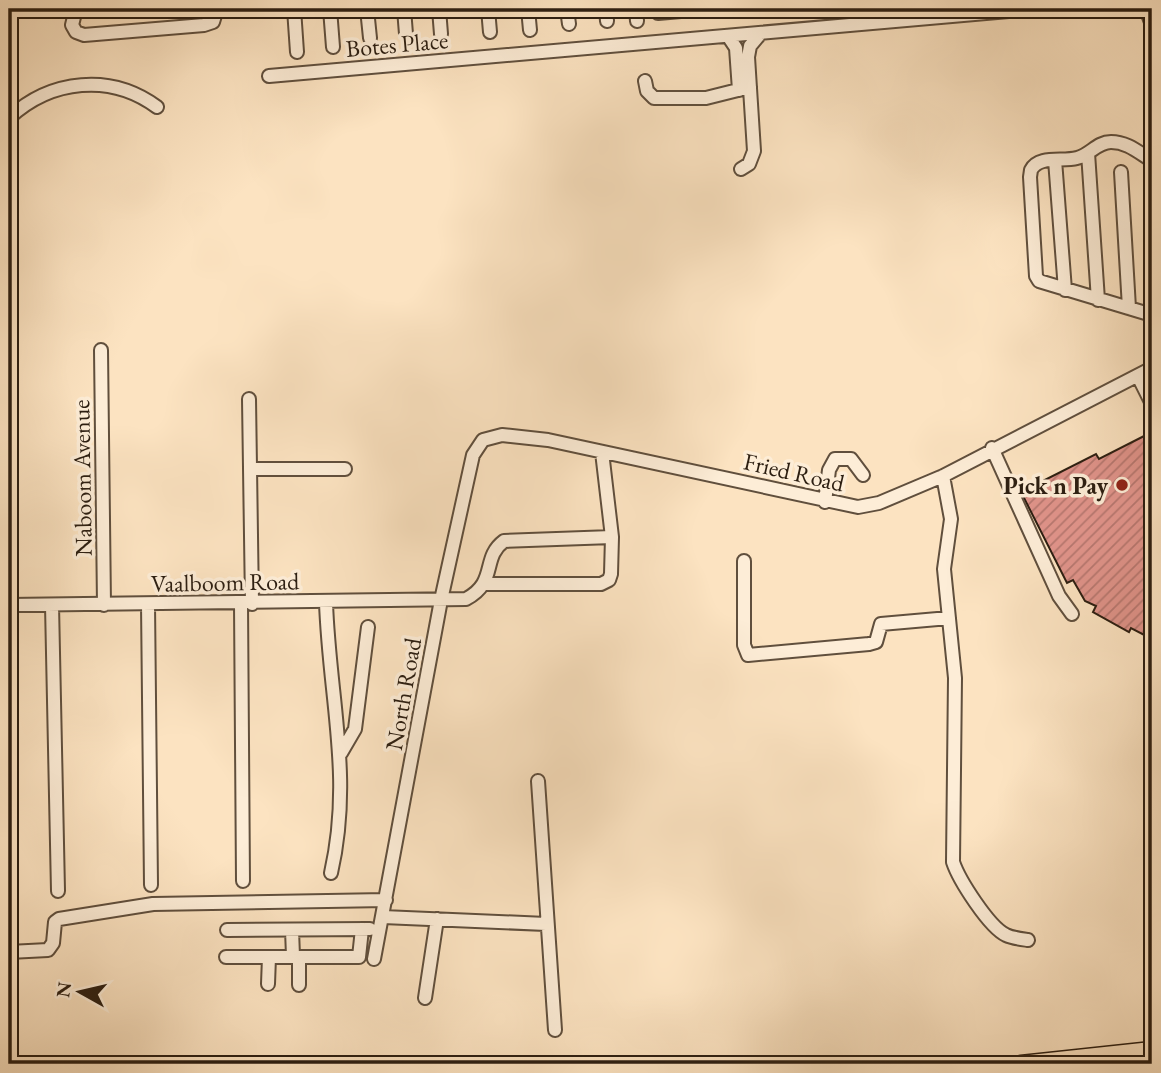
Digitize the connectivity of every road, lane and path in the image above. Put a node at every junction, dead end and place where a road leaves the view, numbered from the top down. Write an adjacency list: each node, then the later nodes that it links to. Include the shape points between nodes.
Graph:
1 (76, 9): 2 (street, via 72,25 84,35 204,25 213,22)
2 (218, 9)
3 (294, 9): 26 (street)
4 (330, 9): 25 (street)
5 (367, 9): 24 (street)
6 (404, 9): 21 (street)
7 (439, 9): 22 (street)
8 (488, 9): 19 (street)
9 (528, 9): 18 (street)
10 (567, 9): 16 (street)
11 (658, 9): 12 (street, via 658,13)
12 (704, 9)
13 (1031, 9): 15 (street, Botes Place)
14 (1146, 9): 17 (street)
15 (911, 14): 20 (street, Botes Place)
16 (569, 24)
17 (1152, 24)
18 (530, 30)
19 (490, 32)
20 (761, 33): 23 (street, Botes Place); 29 (street, via 750,46)
21 (406, 34)
22 (441, 34)
23 (728, 36): 27 (street, Botes Place); 29 (street, via 736,48)
24 (370, 38)
25 (333, 47)
26 (297, 52)
27 (269, 76)
28 (645, 80): 29 (street, via 654,98 706,98)
29 (745, 89): 35 (street, via 754,151 749,164)
30 (157, 107): 31 (street, via 124,89 91,84 50,92)
31 (9, 118)
32 (1088, 153): 33 (street); 34 (street, via 1102,143 1120,143); 39 (street)
33 (1055, 160): 38 (street); 38 (street, via 1039,162 1031,170 1036,276 1045,285)
34 (1151, 160): 37 (street)
35 (741, 169)
36 (1121, 172): 40 (street)
37 (1152, 183)
38 (1065, 290): 39 (street)
39 (1098, 300): 40 (street)
40 (1129, 308): 41 (street)
41 (1152, 315)
42 (101, 350): 63 (street, Naboom Avenue)
43 (1152, 369): 44 (street, Fried Road)
44 (1138, 376): 46 (street); 48 (street, Fried Road)
45 (249, 399): 51 (street)
46 (1152, 404)
47 (483, 440): 49 (street, Fried Road, via 514,435); 58 (street, North Road, via 473,455)
48 (992, 448): 53 (street, Fried Road); 65 (street, via 1059,596)
49 (602, 452): 54 (street, Fried Road); 55 (street)
50 (345, 469): 51 (street)
51 (251, 470): 61 (street)
52 (863, 475): 54 (street, via 851,459 835,459)
53 (943, 476): 54 (street, Fried Road, via 879,503 858,507); 66 (street, via 951,519 944,569)
54 (825, 502)
55 (612, 537): 57 (street, via 504,541 495,548); 57 (street, via 610,580 601,584)
56 (744, 561): 66 (street, via 744,645 748,655 870,644 876,642 881,624)
57 (485, 584): 58 (street, Vaalboom Road, via 466,599)
58 (441, 600): 59 (street, Vaalboom Road); 74 (street, North Road)
59 (326, 602): 61 (street, Vaalboom Road); 68 (street)
60 (148, 604): 61 (street, Vaalboom Road); 63 (street, Vaalboom Road); 72 (street)
61 (247, 604): 71 (street)
62 (52, 605): 63 (street, Vaalboom Road); 64 (street, Vaalboom Road); 73 (street)
63 (104, 605)
64 (9, 606)
65 (1072, 614)
66 (949, 618): 80 (street, via 955,678 953,862 994,926 1007,936)
67 (368, 627): 68 (street, via 355,729)
68 (341, 753): 70 (street, via 340,822)
69 (538, 781): 76 (street)
70 (331, 873)
71 (243, 881)
72 (150, 885)
73 (58, 891)
74 (384, 913): 75 (street); 77 (street); 81 (street, via 125,909 59,919 48,950); 85 (street, North Road)
75 (437, 919): 76 (street); 88 (street)
76 (546, 924): 89 (street)
77 (362, 929): 79 (street); 82 (street, via 359,957)
78 (227, 930): 79 (street)
79 (292, 930): 82 (street)
80 (1028, 940)
81 (9, 952)
82 (296, 956): 84 (street); 87 (street)
83 (226, 957): 84 (street)
84 (269, 957): 86 (street)
85 (374, 959)
86 (268, 984)
87 (299, 985)
88 (425, 998)
89 (555, 1030)
90 (1152, 1050): 91 (main road)
91 (1021, 1064)

